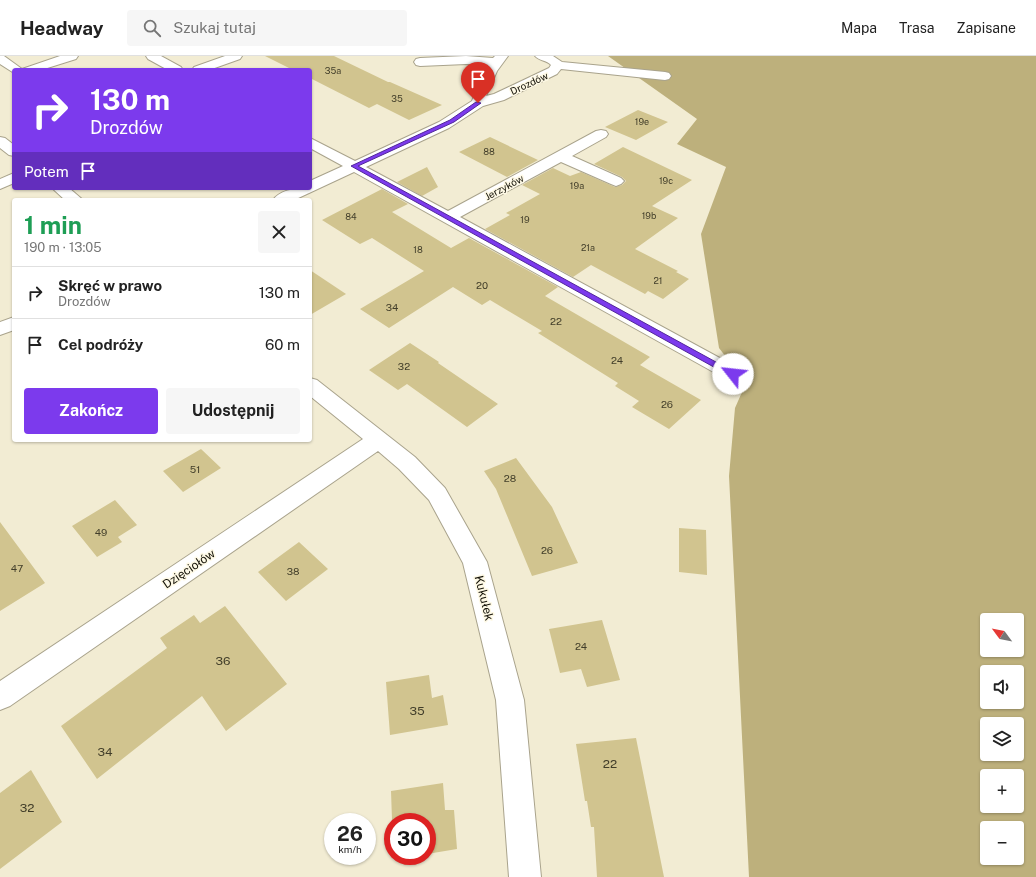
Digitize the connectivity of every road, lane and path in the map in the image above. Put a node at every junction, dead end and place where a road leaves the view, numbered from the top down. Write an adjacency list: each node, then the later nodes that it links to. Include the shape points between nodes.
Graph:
1 (72, 56): 9 (street)
2 (152, 56): 10 (street)
3 (236, 56): 11 (street)
4 (541, 56): 8 (street, Drozdów, via 553,60)
5 (497, 58): 7 (street); 14 (street, via 480,92)
6 (0, 59): 12 (street)
7 (420, 62)
8 (558, 65): 13 (street); 14 (street, Drozdów, via 553,72 499,97)
9 (34, 68)
10 (173, 68)
11 (203, 68)
12 (12, 73)
13 (666, 76)
14 (478, 103): 20 (street, Drozdów, via 452,121)
15 (601, 134): 19 (street, Jerzyków)
16 (0, 141): 18 (street)
17 (312, 143): 20 (street)
18 (12, 150)
19 (561, 156): 22 (street); 29 (street, Jerzyków)
20 (354, 166): 24 (street, Drozdów); 29 (street)
21 (12, 179): 23 (street)
22 (616, 181)
23 (0, 184)
24 (312, 186)
25 (62, 190): 27 (street)
26 (303, 190): 28 (street)
27 (72, 198)
28 (285, 198)
29 (447, 218): 32 (street)
30 (12, 324): 31 (street)
31 (0, 329)
32 (733, 374)
33 (312, 387): 34 (street, Kukułek)
34 (378, 440): 35 (street, Dzięciołów); 36 (street, Kukułek, via 407,463 437,494 475,562 510,700)
35 (0, 697)
36 (525, 877)

